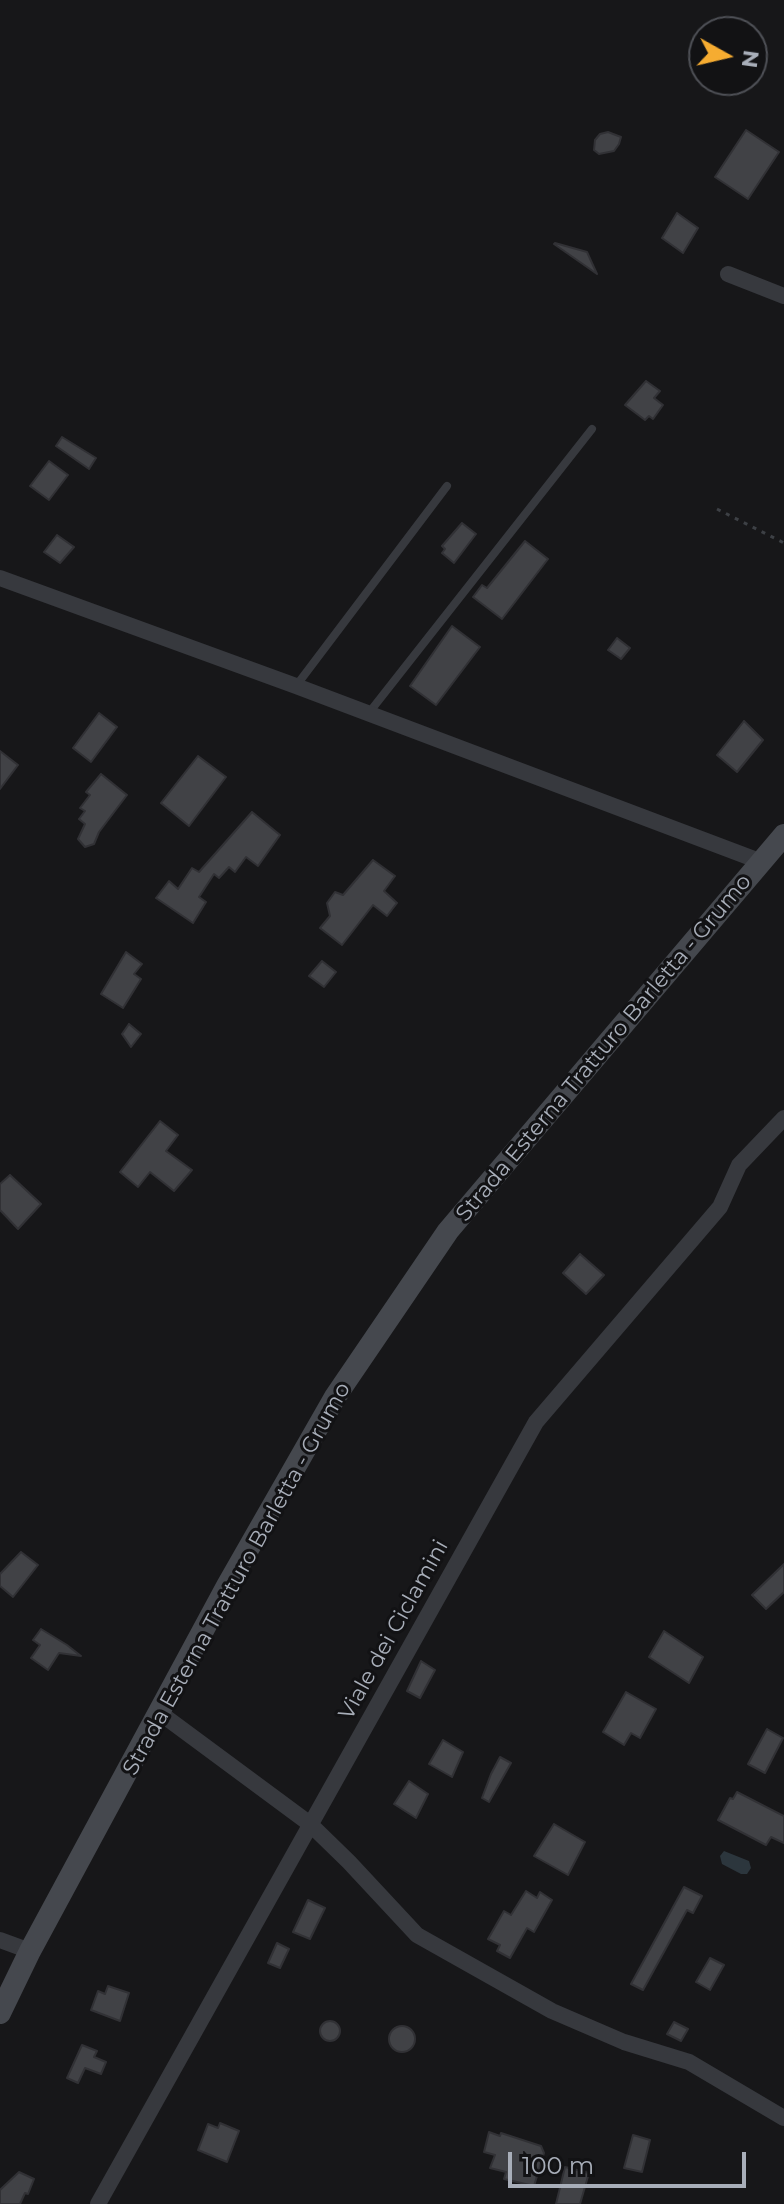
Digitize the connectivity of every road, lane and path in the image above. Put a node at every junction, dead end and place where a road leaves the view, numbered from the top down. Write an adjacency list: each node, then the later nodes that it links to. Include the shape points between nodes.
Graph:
1 (728, 274): 2 (street)
2 (784, 296)
3 (592, 429): 9 (lane)
4 (447, 486): 8 (lane)
5 (717, 509): 6 (path)
6 (784, 543)
7 (0, 578): 8 (street)
8 (296, 686): 9 (street)
9 (367, 714): 11 (street)
10 (784, 835): 11 (street, Strada Esterna Tratturo Barletta - Grumo)
11 (762, 862): 13 (street, Strada Esterna Tratturo Barletta - Grumo, via 448,1231 335,1397)
12 (784, 1118): 14 (street, Viale dei Ciclamini, via 739,1165 720,1207 536,1422)
13 (160, 1713): 14 (street); 16 (street, Strada Esterna Tratturo Barletta - Grumo)
14 (310, 1824): 18 (street, via 417,1935 552,2011 689,2062); 19 (street, Viale dei Ciclamini)
15 (0, 1940): 16 (street)
16 (30, 1951): 17 (street, Strada Esterna Tratturo Barletta - Grumo)
17 (0, 2013)
18 (784, 2118)
19 (98, 2204)

